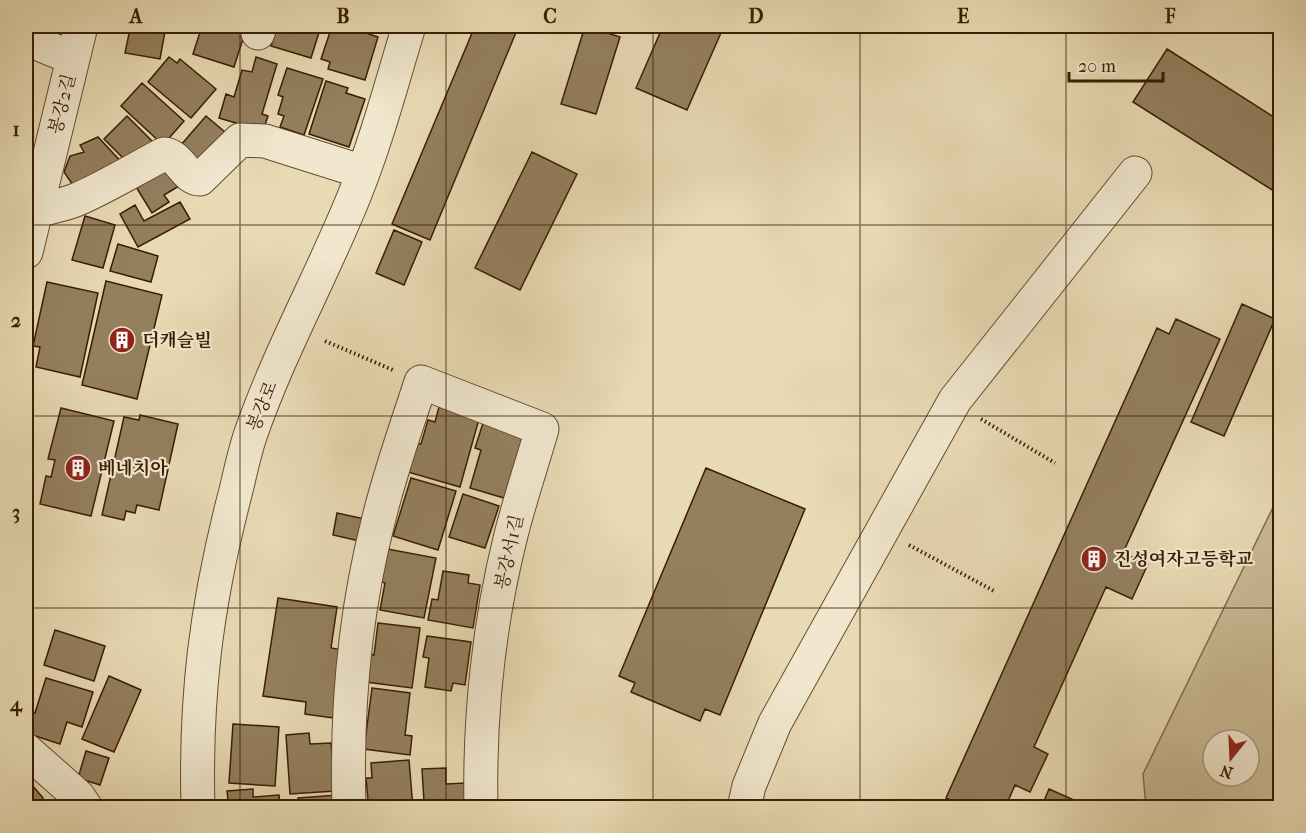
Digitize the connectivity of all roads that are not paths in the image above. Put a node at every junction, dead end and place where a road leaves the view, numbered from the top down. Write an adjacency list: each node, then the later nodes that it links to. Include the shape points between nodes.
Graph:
1 (81, 26): 4 (street, 봉강2길)
2 (410, 26): 5 (street, 봉강로)
3 (26, 39): 4 (street)
4 (73, 58): 7 (street, 봉강2길)
5 (363, 172): 7 (street, via 265,141 240,140 200,179 194,178 172,155 164,154 76,200); 11 (street, 봉강로, via 250,437 219,557 203,646 197,724)
6 (1135, 173): 14 (street, via 953,403 775,723)
7 (30, 214): 8 (street, 봉강2길)
8 (26, 252)
9 (26, 750): 10 (street)
10 (86, 807)
11 (198, 807)
12 (349, 807): 13 (street, 봉강서1길, via 349,708 361,602 378,519 421,382 542,429 511,536 495,623 483,712)
13 (481, 807)
14 (744, 807)

